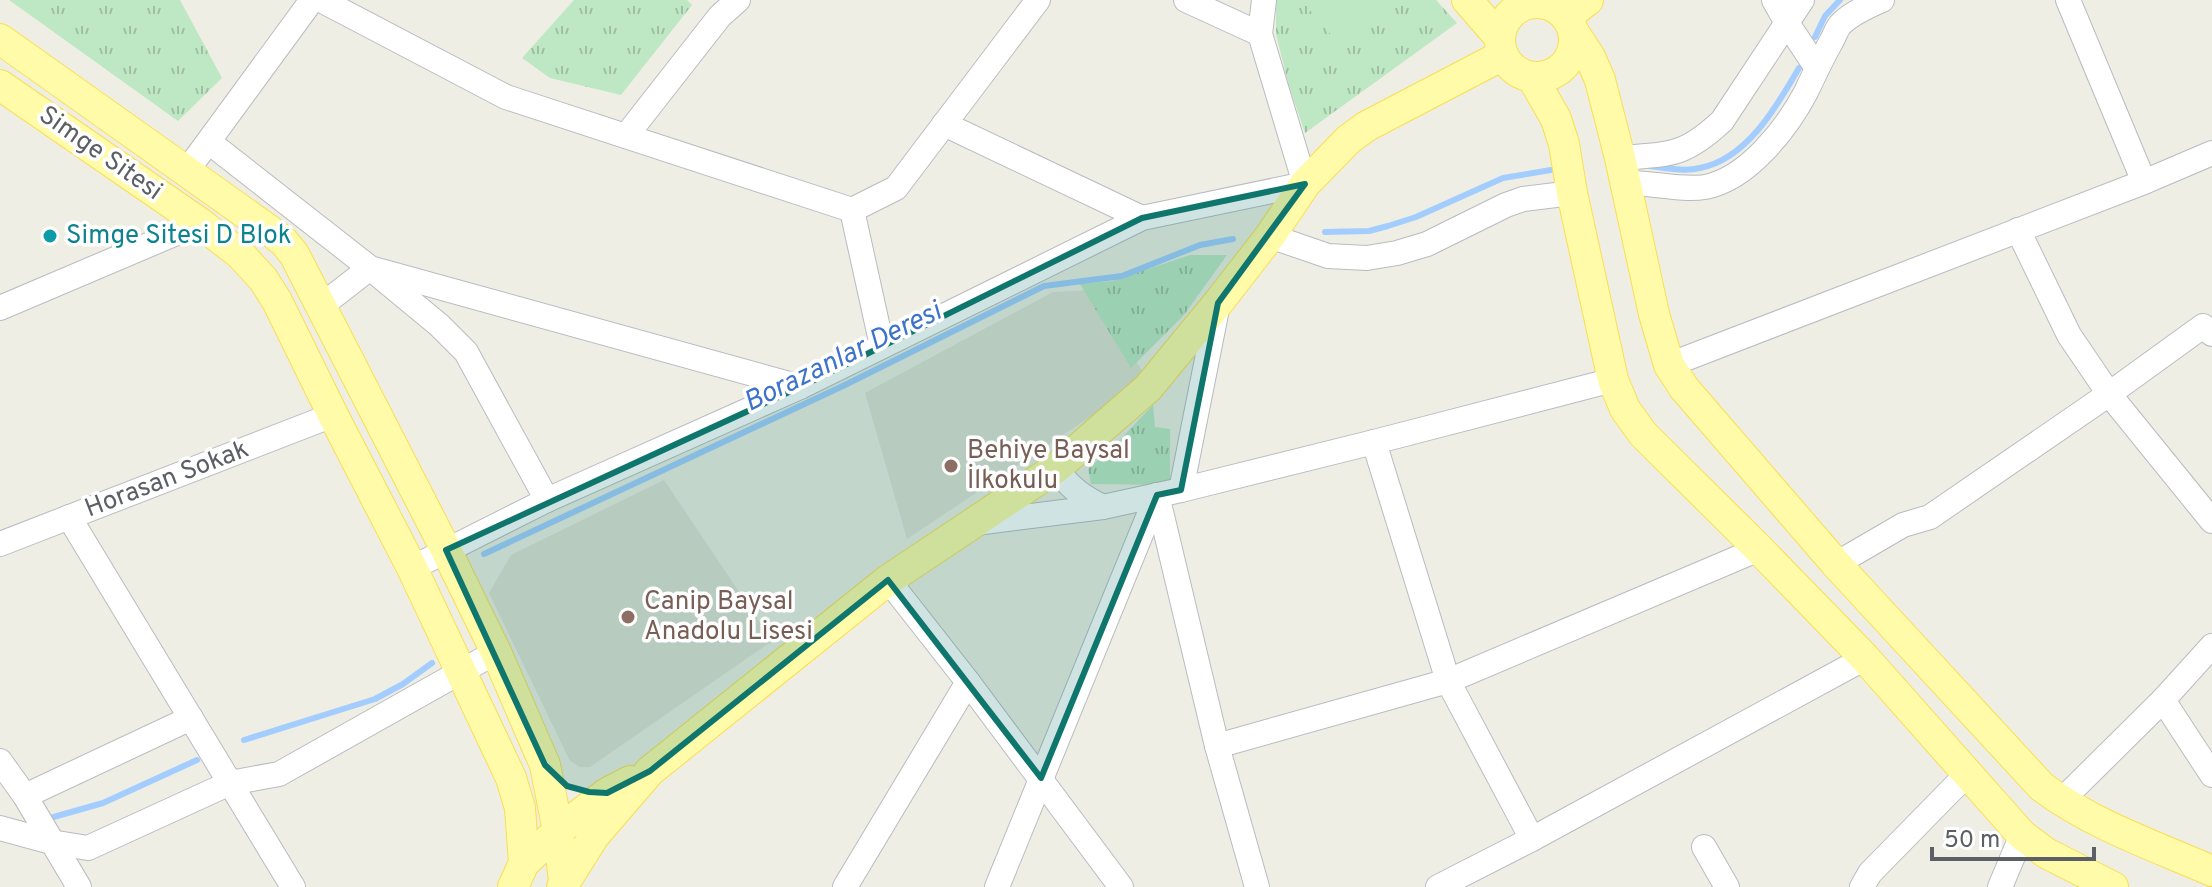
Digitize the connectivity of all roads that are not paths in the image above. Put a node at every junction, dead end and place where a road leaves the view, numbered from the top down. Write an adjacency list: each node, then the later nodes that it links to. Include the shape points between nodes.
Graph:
1 (312, 0): 22 (street)
2 (321, 0): 21 (street, via 506,97)
3 (1038, 0): 20 (street)
4 (1186, 0): 14 (street)
5 (1264, 0): 14 (street)
6 (1467, 0): 16 (main road)
7 (1774, 0): 13 (street)
8 (1802, 0): 13 (street)
9 (1882, 0): 17 (street, via 1840,25)
10 (2068, 0): 26 (street)
11 (721, 5): 21 (street)
12 (1564, 11): 16 (main road, via 1539,3 1515,10 1501,30); 18 (main road, via 1574,43 1571,54 1555,72); 24 (main road, via 1600,80)
13 (1787, 23): 17 (street); 24 (street, via 1722,121 1705,137 1687,149)
14 (1260, 34): 27 (street)
15 (0, 39): 25 (main road)
16 (1502, 46): 18 (main road, via 1510,65); 27 (main road, via 1367,126)
17 (1817, 68): 24 (street, via 1791,117 1735,175 1690,188 1643,182)
18 (1532, 77): 28 (main road, via 1556,119)
19 (0, 85): 31 (main road, Simge Sitesi)
20 (944, 124): 29 (street, via 896,188); 30 (street)
21 (626, 136): 29 (street)
22 (209, 142): 25 (street); 34 (street)
23 (2212, 153): 26 (street)
24 (1623, 170): 40 (main road)
25 (186, 172): 36 (main road, via 284,242)
26 (2144, 182): 32 (street)
27 (1305, 184): 30 (street); 33 (main road)
28 (1572, 193): 33 (street, via 1523,199 1427,244 1367,258 1328,256); 41 (main road)
29 (852, 210): 39 (street)
30 (1142, 218): 39 (street)
31 (200, 223): 37 (street); 44 (main road, Simge Sitesi, via 263,279)
32 (2018, 230): 40 (street); 43 (street, via 2069,335)
33 (1270, 236): 35 (main road)
34 (370, 268): 36 (street); 42 (street); 48 (street, via 466,352)
35 (1218, 303): 46 (main road, via 1148,388); 47 (street)
36 (321, 306): 55 (main road)
37 (0, 308)
38 (2209, 326): 43 (street)
39 (882, 346): 42 (street)
40 (1669, 365): 56 (main road)
41 (1613, 380): 45 (street); 54 (main road, via 1643,434)
42 (800, 387): 48 (street)
43 (2109, 394): 51 (street); 56 (street, via 1930,517 1903,525)
44 (333, 415): 50 (street, Horasan Sokak); 57 (main road, Simge Sitesi)
45 (1374, 442): 47 (street); 63 (street)
46 (1056, 468): 49 (street, via 1082,497); 52 (main road)
47 (1169, 492): 49 (street); 67 (street); 73 (street)
48 (547, 500): 55 (street)
49 (1103, 507): 52 (street)
50 (69, 517): 53 (street, Horasan Sokak); 66 (street)
51 (2212, 521)
52 (975, 523): 58 (main road)
53 (0, 544)
54 (1759, 549): 61 (main road); 63 (street)
55 (446, 550): 57 (street); 60 (main road)
56 (1836, 564): 77 (main road, via 2042,787)
57 (412, 568): 62 (main road, Simge Sitesi)
58 (888, 580): 64 (street); 70 (main road)
59 (2212, 646): 65 (street)
60 (496, 652): 62 (street); 69 (main road)
61 (1865, 658): 71 (main road); 81 (street)
62 (462, 672): 74 (street, via 279,774); 85 (main road, Simge Sitesi, via 520,808)
63 (1448, 681): 67 (street); 81 (street)
64 (968, 682): 73 (street); 89 (street)
65 (2163, 700): 72 (street); 77 (street)
66 (191, 718): 74 (street); 76 (street)
67 (1217, 746): 92 (street)
68 (0, 761): 76 (street)
69 (545, 765): 75 (main road, via 577,791); 79 (main road)
70 (650, 771): 75 (main road); 86 (main road, via 594,836)
71 (1968, 773): 80 (main road); 95 (street)
72 (2212, 775)
73 (1041, 778): 90 (street); 91 (street)
74 (230, 783): 82 (street, via 88,848); 88 (street)
75 (607, 793): 79 (main road)
76 (25, 796): 82 (street)
77 (2061, 801): 84 (main road)
78 (0, 828): 82 (street)
79 (558, 831): 85 (main road); 86 (main road)
80 (2022, 835): 96 (street); 97 (main road)
81 (1532, 839): 93 (street)
82 (51, 842): 87 (street)
83 (1704, 847): 94 (street)
84 (2212, 871)
85 (516, 881)
86 (563, 884)
87 (79, 887)
88 (293, 887)
89 (845, 887)
90 (997, 887)
91 (1121, 887)
92 (1257, 887)
93 (1438, 887)
94 (1727, 887)
95 (1862, 887)
96 (2000, 887)
97 (2113, 887)

